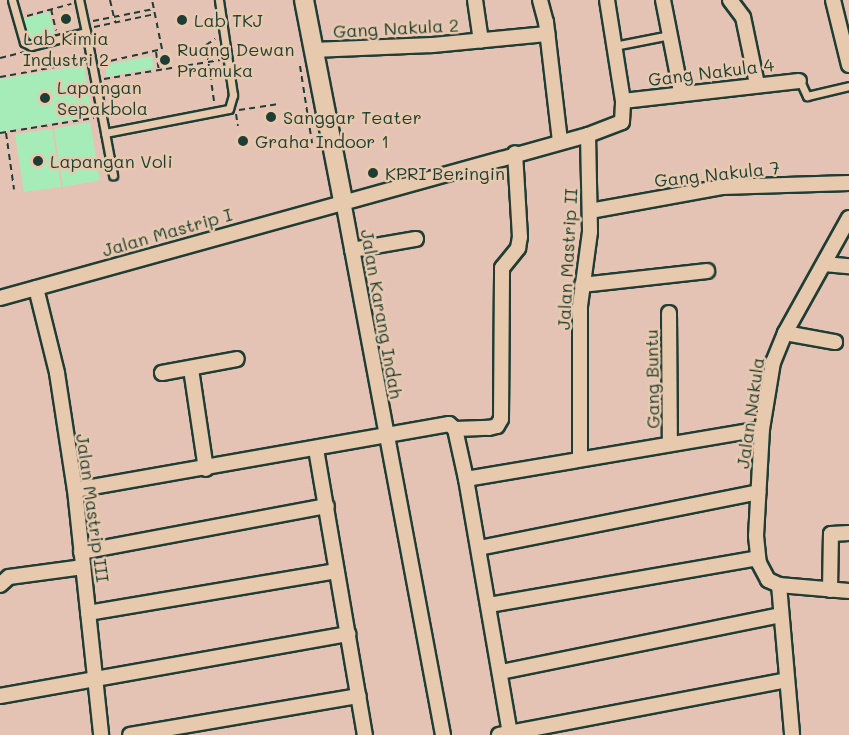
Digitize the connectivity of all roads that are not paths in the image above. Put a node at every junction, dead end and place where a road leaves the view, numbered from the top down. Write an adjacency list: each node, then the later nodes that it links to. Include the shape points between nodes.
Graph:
1 (12, 0): 11 (lane, via 24,42 31,46)
2 (219, 0): 24 (lane, via 233,100 220,112)
3 (304, 0): 17 (street)
4 (475, 0): 15 (street, Gang Nakula 2)
5 (540, 0): 12 (street)
6 (607, 0): 16 (street)
7 (663, 0): 13 (street)
8 (730, 0): 20 (street, via 743,17)
9 (833, 0): 14 (street)
10 (79, 1): 11 (lane)
11 (88, 30): 24 (lane)
12 (547, 34): 15 (street, Gang Nakula 2); 26 (street)
13 (670, 35): 16 (lane); 22 (street)
14 (845, 36): 18 (street)
15 (481, 41): 17 (street, Gang Nakula 2)
16 (614, 46): 23 (street)
17 (313, 50): 30 (street)
18 (849, 66)
19 (799, 81): 20 (street, Gang Nakula 4); 21 (lane, Gang Nakula 4, via 808,96)
20 (757, 84): 22 (street, Gang Nakula 4)
21 (849, 86)
22 (681, 92): 23 (street, Gang Nakula 4)
23 (623, 101): 25 (street, via 624,117 620,124)
24 (105, 133): 28 (lane)
25 (588, 135): 26 (street); 31 (street, Jalan Mastrip II)
26 (560, 142): 27 (street)
27 (515, 153): 30 (street); 47 (street, via 520,237 518,248 502,268 501,419 497,426 489,428)
28 (113, 175)
29 (849, 183): 31 (street, Gang Nakula 7, via 722,188)
30 (344, 201): 34 (street, Jalan Karang Indah); 39 (street, Jalan Mastrip I)
31 (590, 210): 38 (street, Jalan Mastrip II)
32 (849, 218): 35 (street, Jalan Nakula)
33 (416, 239): 34 (street)
34 (352, 250): 49 (street, Jalan Karang Indah)
35 (824, 264): 36 (street); 42 (street, Jalan Nakula)
36 (849, 266)
37 (707, 271): 38 (street)
38 (582, 285): 52 (street, Jalan Mastrip II)
39 (36, 288): 40 (street, Jalan Mastrip I); 55 (street, Jalan Mastrip III, via 57,373)
40 (0, 298)
41 (669, 313): 50 (street, Gang Buntu)
42 (785, 333): 43 (street); 48 (street, Jalan Nakula, via 773,362)
43 (835, 342)
44 (237, 359): 45 (street)
45 (191, 369): 46 (street); 53 (street)
46 (162, 373)
47 (455, 429): 49 (street, via 444,424); 54 (street)
48 (762, 429): 50 (street); 56 (street, Jalan Nakula)
49 (386, 434): 51 (street); 81 (street, Jalan Karang Indah)
50 (670, 444): 52 (street)
51 (316, 449): 53 (street); 57 (street)
52 (580, 458): 54 (street)
53 (206, 469): 55 (street)
54 (466, 479): 59 (street)
55 (75, 490): 60 (street, Jalan Mastrip III)
56 (758, 492): 59 (street); 61 (street, Jalan Nakula)
57 (327, 506): 60 (street); 63 (street)
58 (849, 533): 66 (street, via 831,534)
59 (479, 548): 68 (street)
60 (81, 552): 62 (street, Jalan Mastrip III)
61 (758, 558): 65 (street, via 765,577); 68 (street)
62 (83, 567): 64 (street, via 9,577); 69 (street, Jalan Mastrip III)
63 (336, 571): 69 (street); 71 (street)
64 (0, 585)
65 (779, 585): 66 (street); 70 (street)
66 (830, 590): 67 (street)
67 (849, 591)
68 (489, 605): 72 (street)
69 (88, 613): 73 (street, Jalan Mastrip III)
70 (780, 615): 72 (street); 74 (street)
71 (349, 634): 73 (street); 76 (street)
72 (501, 672): 77 (street)
73 (95, 680): 75 (street); 78 (street, Jalan Mastrip III)
74 (787, 680): 77 (street); 82 (street)
75 (0, 696)
76 (358, 696): 79 (street); 80 (street)
77 (507, 734)
78 (101, 735)
79 (130, 735)
80 (365, 735)
81 (443, 735)
82 (792, 735)

